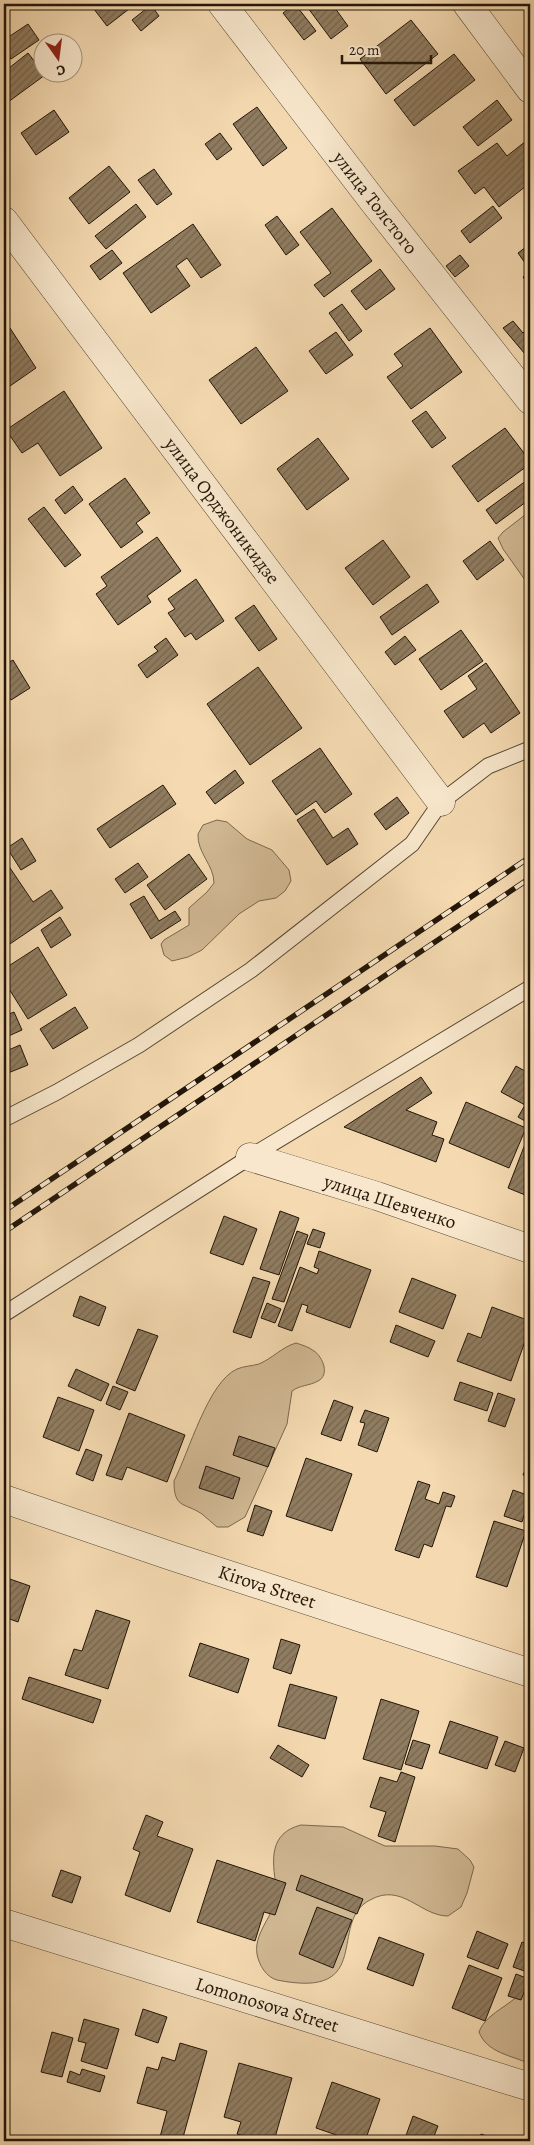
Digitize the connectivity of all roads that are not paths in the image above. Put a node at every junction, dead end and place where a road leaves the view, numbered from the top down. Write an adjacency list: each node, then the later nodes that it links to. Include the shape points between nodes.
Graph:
1 (222, 4): 5 (street, улица Толстого)
2 (467, 4): 3 (street)
3 (530, 89)
4 (4, 221): 7 (street, улица Орджоникидзе)
5 (530, 400)
6 (530, 749): 7 (lane, via 488,766)
7 (441, 802): 9 (lane, via 412,844 251,970 139,1045)
8 (530, 988): 10 (lane)
9 (4, 1119)
10 (250, 1157): 11 (street, улица Шевченко, via 377,1196); 12 (lane)
11 (530, 1249)
12 (4, 1314)
13 (4, 1499): 14 (street, Kirova Street)
14 (530, 1673)
15 (4, 1923): 16 (street, Lomonosova Street)
16 (530, 2087)

